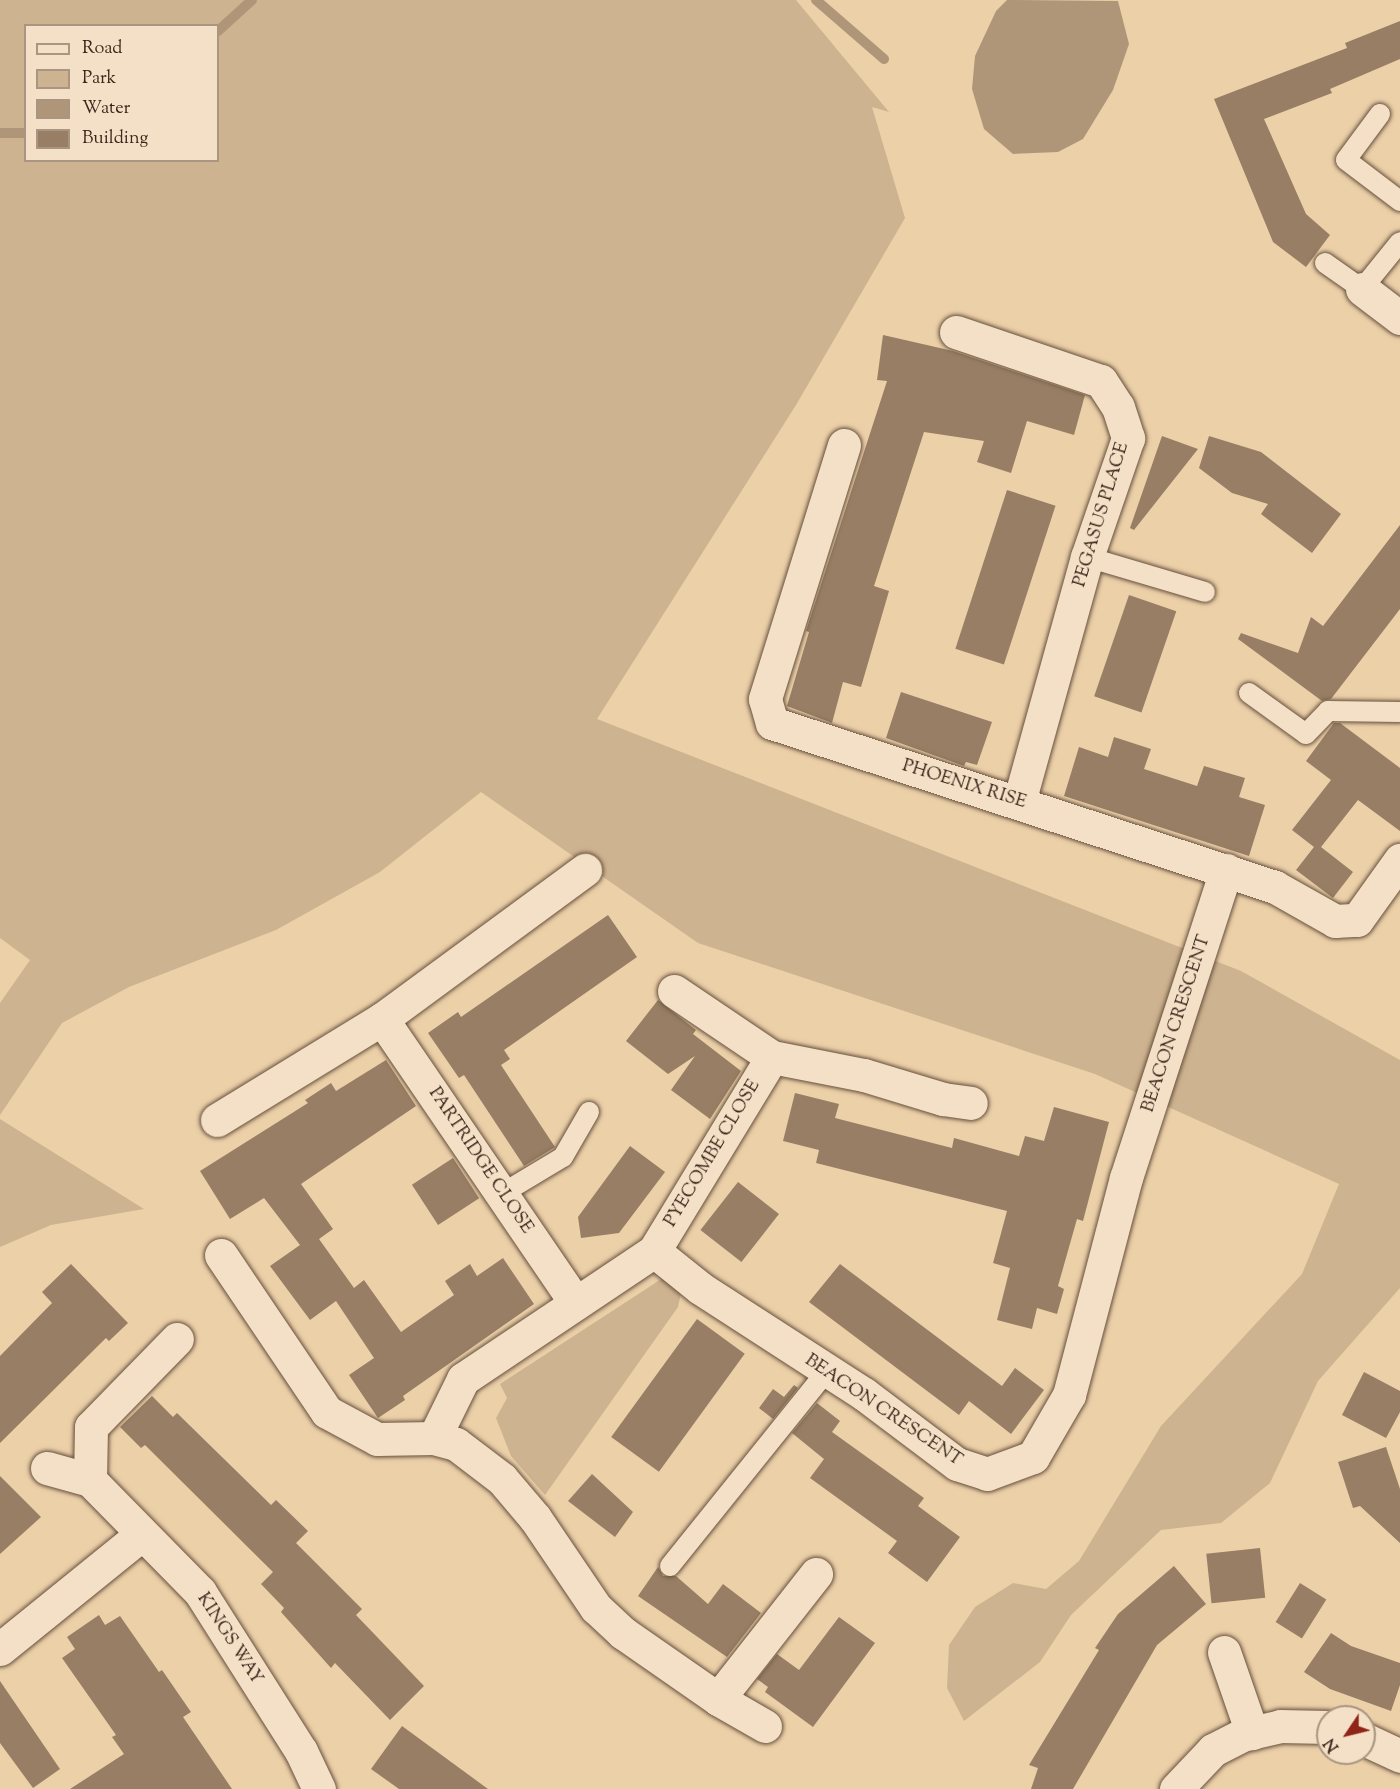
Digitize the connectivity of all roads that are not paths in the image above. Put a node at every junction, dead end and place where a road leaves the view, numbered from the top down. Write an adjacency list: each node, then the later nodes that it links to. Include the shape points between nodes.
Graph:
1 (1380, 114): 2 (lane, via 1346,160)
2 (1400, 201)
3 (1400, 242): 5 (lane)
4 (1326, 263): 5 (lane)
5 (1362, 290): 6 (street)
6 (1400, 318)
7 (956, 332): 9 (street, PEGASUS PLACE, via 1101,381 1118,407 1128,438)
8 (844, 445): 13 (street, PHOENIX RISE, via 765,699 772,723)
9 (1087, 558): 10 (lane); 13 (street, PEGASUS PLACE)
10 (1205, 591)
11 (1249, 693): 12 (lane, via 1306,734 1328,711)
12 (1400, 712)
13 (1019, 802): 16 (street, PHOENIX RISE)
14 (1400, 860): 16 (street, PHOENIX RISE, via 1357,920 1335,921 1275,887)
15 (585, 870): 18 (street)
16 (1226, 870): 28 (street, BEACON CRESCENT, via 1126,1178 1069,1395 1034,1457 987,1474 957,1464 864,1394)
17 (674, 991): 19 (street)
18 (382, 1020): 22 (street); 23 (street, PARTRIDGE CLOSE)
19 (772, 1057): 20 (street, via 864,1075 943,1099); 24 (street, PYECOMBE CLOSE)
20 (970, 1103)
21 (589, 1112): 23 (lane, via 563,1157)
22 (217, 1120)
23 (503, 1193): 26 (street, PARTRIDGE CLOSE)
24 (654, 1251): 26 (street); 28 (street, BEACON CRESCENT, via 700,1288)
25 (221, 1255): 29 (street, via 327,1412 377,1439)
26 (576, 1303): 29 (street, via 463,1379)
27 (177, 1339): 31 (street, via 91,1427)
28 (826, 1372): 33 (lane)
29 (434, 1438): 37 (street, via 456,1444 502,1479 535,1518 596,1608 623,1634)
30 (47, 1468): 31 (street)
31 (90, 1480): 32 (street, KINGS WAY)
32 (141, 1535): 35 (street); 43 (street, KINGS WAY, via 200,1592 301,1751)
33 (670, 1566)
34 (816, 1574): 37 (street)
35 (0, 1649)
36 (1224, 1652): 40 (street)
37 (718, 1699): 38 (street)
38 (765, 1726)
39 (1316, 1727): 40 (street, via 1280,1726)
40 (1252, 1733): 44 (street, via 1213,1750)
41 (1376, 1745): 42 (street)
42 (1400, 1756)
43 (319, 1789)
44 (1176, 1789)

